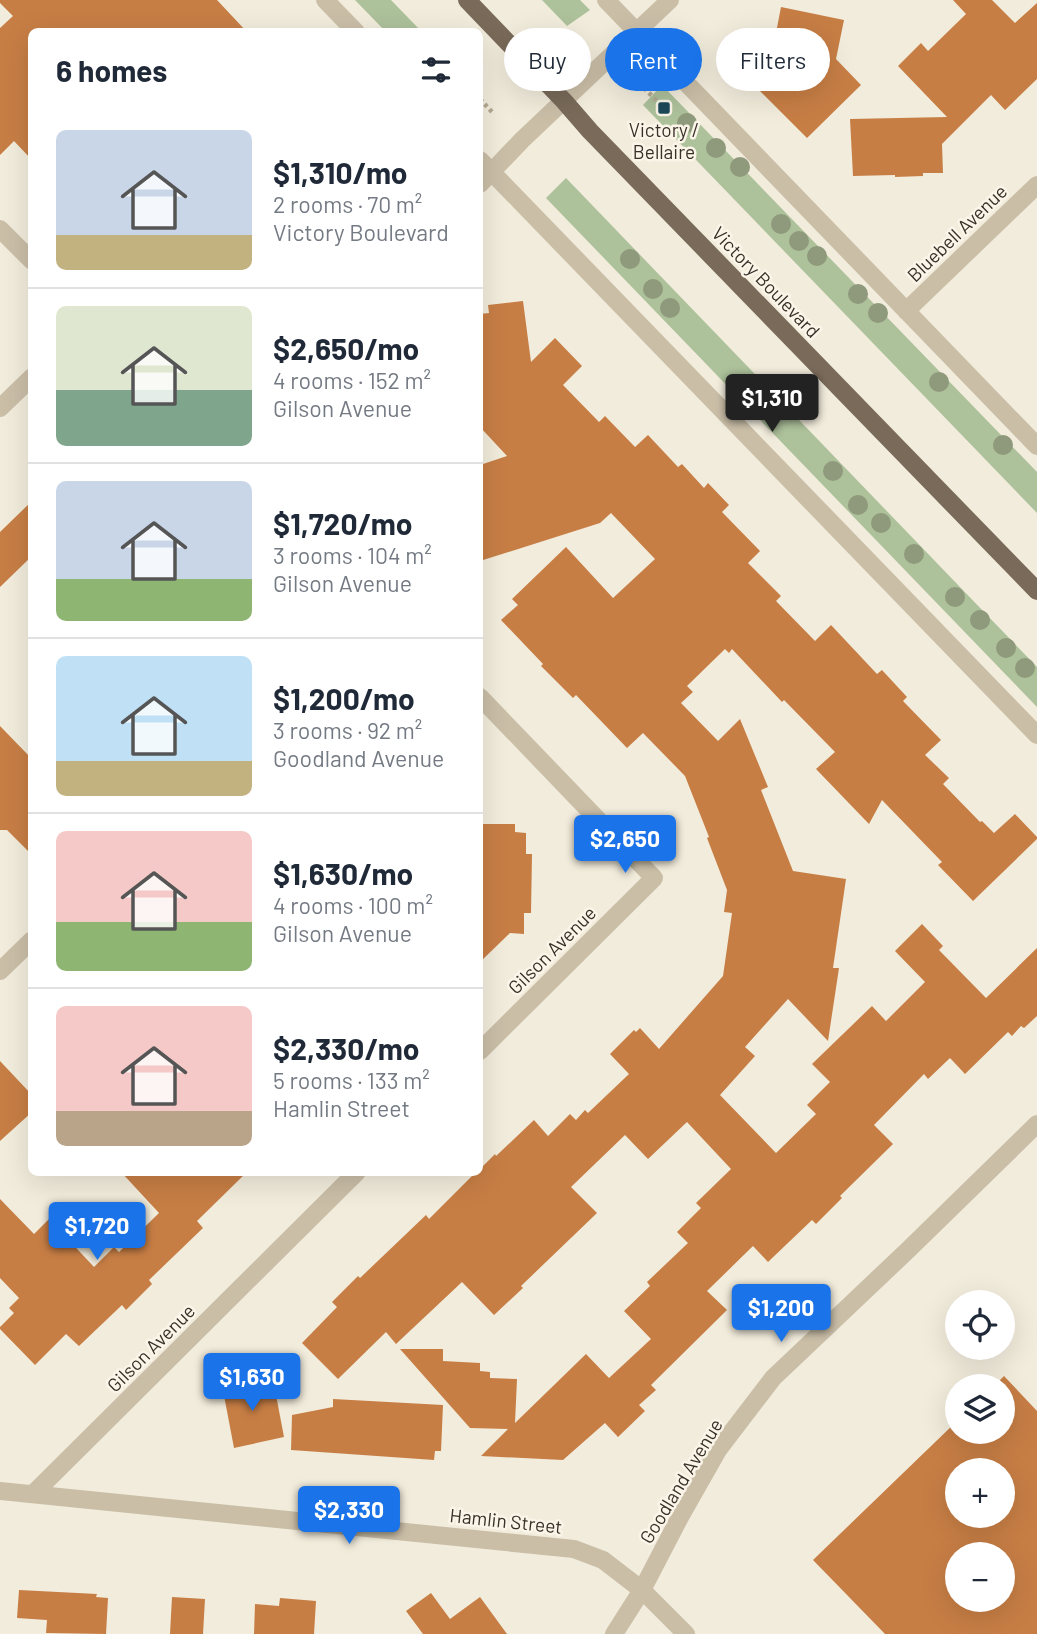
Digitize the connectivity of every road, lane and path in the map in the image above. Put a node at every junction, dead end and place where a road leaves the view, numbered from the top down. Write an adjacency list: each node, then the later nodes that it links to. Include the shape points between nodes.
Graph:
1 (325, 0): 5 (street)
2 (467, 0): 11 (main road, Victory Boulevard)
3 (606, 0): 6 (street)
4 (670, 0): 7 (street)
5 (352, 28)
6 (633, 28)
7 (641, 28)
8 (605, 62): 11 (street)
9 (647, 91): 13 (path)
10 (694, 91): 19 (street)
11 (564, 101): 15 (street); 23 (main road, Victory Boulevard)
12 (483, 102): 14 (path)
13 (664, 108)
14 (492, 112)
15 (483, 172): 25 (street)
16 (1037, 185): 19 (street, Bluebell Avenue)
17 (0, 229): 18 (street)
18 (28, 257)
19 (906, 312): 22 (street)
20 (28, 381): 21 (street)
21 (0, 408)
22 (1037, 446)
23 (1037, 591)
24 (483, 700): 28 (street, Gilson Avenue, via 654,878)
25 (1037, 735)
26 (28, 944): 27 (street)
27 (0, 971)
28 (483, 1048)
29 (1037, 1124): 33 (street, Goodland Avenue, via 773,1378 718,1450)
30 (353, 1176): 32 (street, Gilson Avenue)
31 (0, 1491): 32 (street, Hamlin Street)
32 (34, 1493): 33 (street, Hamlin Street, via 574,1549 603,1560)
33 (642, 1590): 34 (street, Goodland Avenue); 35 (street, Hamlin Street)
34 (614, 1634)
35 (686, 1634)

